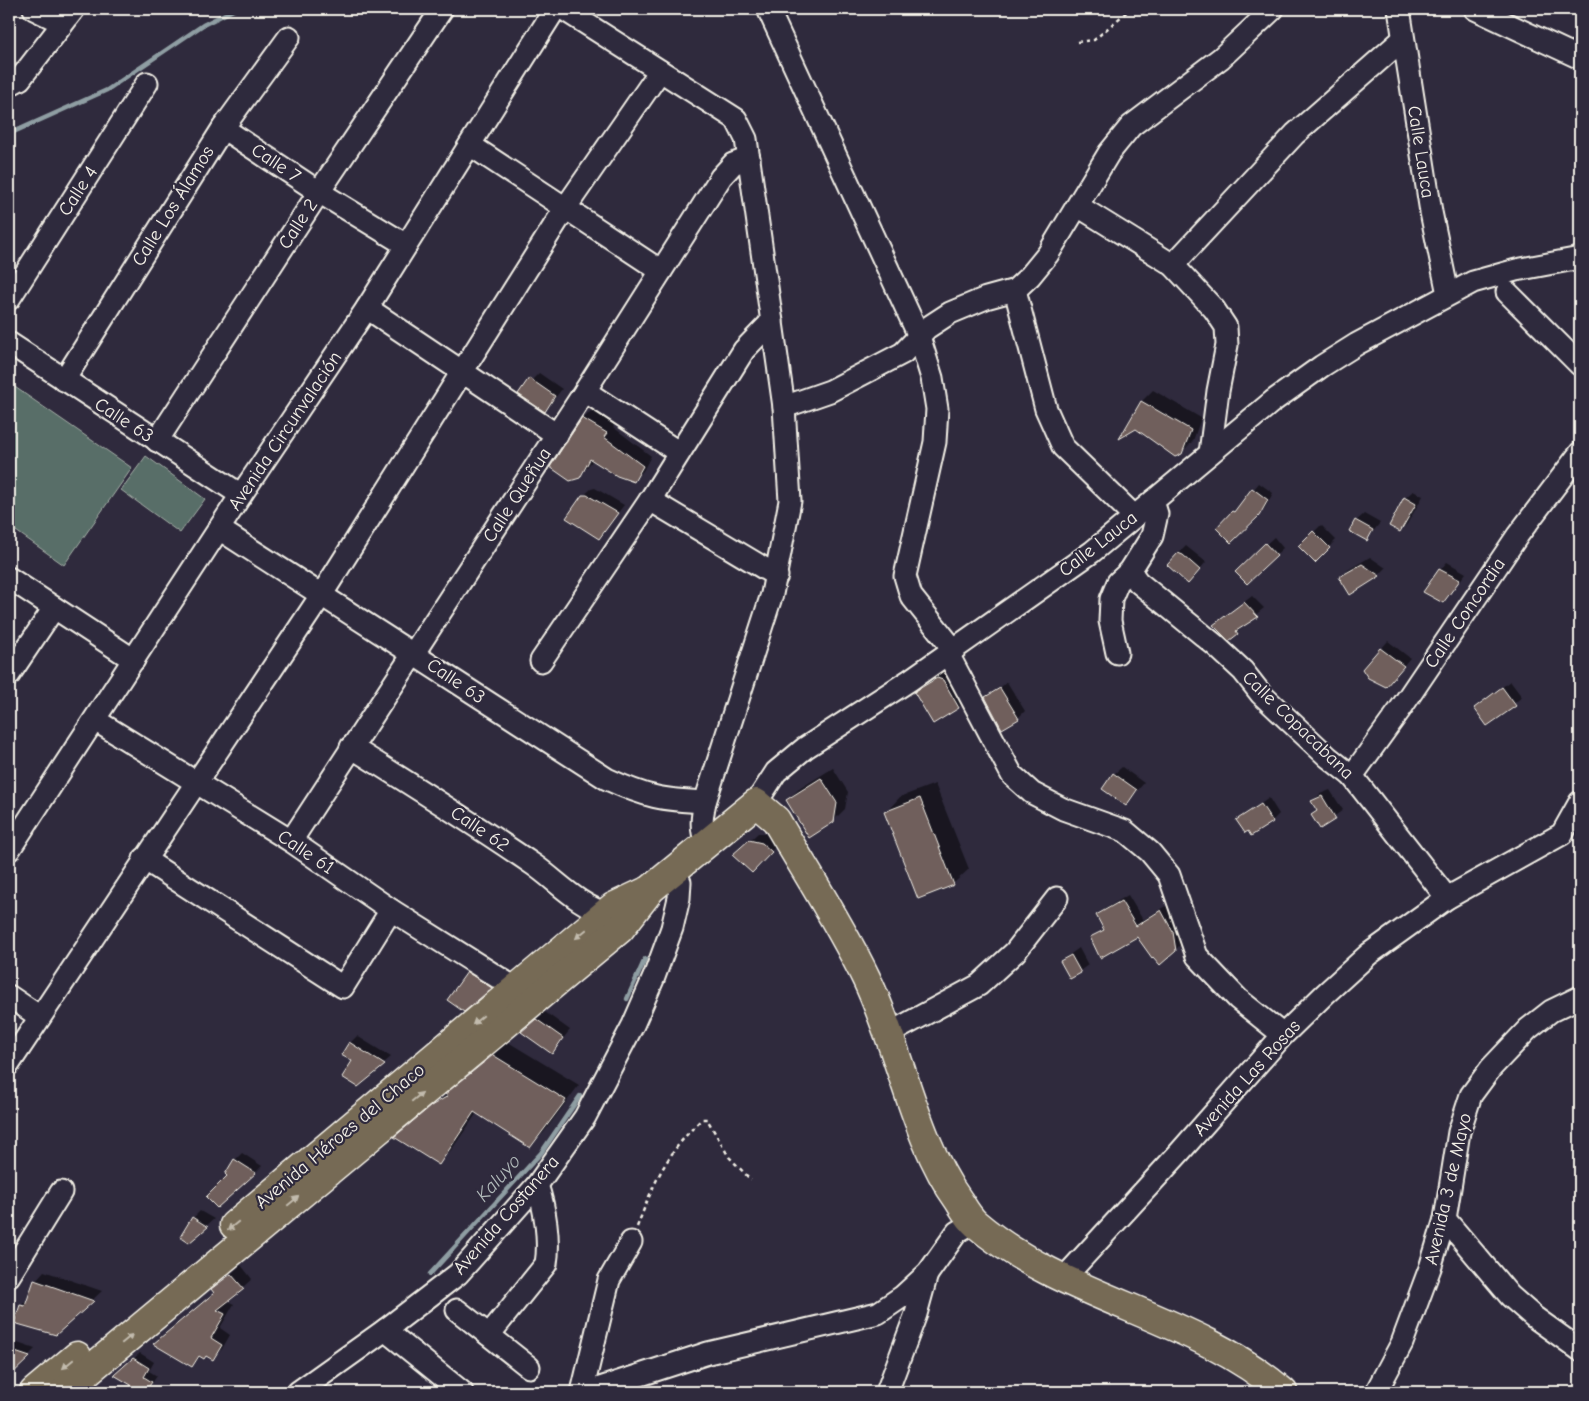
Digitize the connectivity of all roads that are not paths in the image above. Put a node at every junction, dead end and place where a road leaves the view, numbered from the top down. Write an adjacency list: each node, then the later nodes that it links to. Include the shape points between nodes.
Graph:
1 (34, 9): 9 (street)
2 (442, 9): 19 (street, Calle 2)
3 (555, 9): 17 (street, Avenida Circunvalación)
4 (563, 9): 13 (street)
5 (768, 9): 32 (street)
6 (1273, 9): 20 (street, via 1221,58 1131,126 1109,153)
7 (1399, 9): 11 (street, Calle Lauca)
8 (1475, 9): 12 (street)
9 (68, 16): 15 (street, via 20,79)
10 (289, 37): 16 (street, Calle Los Álamos)
11 (1403, 40): 24 (street, via 1295,134); 28 (street, Calle Lauca)
12 (1580, 58)
13 (660, 71): 18 (street, via 736,118 746,139); 21 (street)
14 (147, 84): 29 (street, Calle 4)
15 (9, 85)
16 (223, 128): 19 (street, Calle 7); 36 (street, Calle Los Álamos)
17 (470, 146): 21 (street); 22 (street, Avenida Circunvalación)
18 (749, 158): 25 (street, Calle Queñua, via 733,164 721,177); 31 (street)
19 (319, 192): 22 (street, Calle 7); 40 (street, Calle 2)
20 (1078, 206): 24 (street); 26 (street, via 1048,254)
21 (566, 207): 25 (street); 35 (street)
22 (406, 245): 30 (street, Avenida Circunvalación)
23 (1580, 258): 28 (street, Calle Lauca, via 1516,270 1473,282)
24 (1173, 265): 42 (street, via 1214,309 1226,327 1228,345)
25 (661, 271): 37 (street, Calle Queñua)
26 (1015, 290): 32 (street, via 950,313); 47 (street, via 1046,409 1063,446)
27 (1507, 292): 34 (street)
28 (1448, 294): 42 (street, Calle Lauca, via 1322,366)
29 (9, 299)
30 (367, 308): 35 (street); 44 (street, Avenida Circunvalación)
31 (772, 321): 38 (street); 41 (street, via 744,350)
32 (919, 336): 38 (street, via 903,353 830,391); 55 (street, via 932,378 937,409 935,442 906,576 911,596)
33 (9, 343): 36 (street, Calle 63)
34 (1580, 365)
35 (462, 372): 39 (street); 52 (street)
36 (64, 380): 40 (street, Calle 63)
37 (585, 391): 39 (street, Calle Queñua); 41 (street)
38 (784, 407): 50 (street, via 790,501)
39 (557, 434): 54 (street, Calle Queñua)
40 (157, 441): 44 (street, Calle 63)
41 (678, 452): 45 (street)
42 (1210, 453): 46 (street, Calle Lauca)
43 (1580, 453): 62 (street, Calle Concordia, via 1518,534)
44 (241, 495): 48 (street, Avenida Circunvalación)
45 (650, 500): 50 (street); 58 (street)
46 (1153, 501): 47 (street, Calle Lauca); 49 (street, via 1157,514 1152,536)
47 (1134, 516): 55 (street, Calle Lauca, via 1092,552)
48 (219, 529): 52 (street, Calle 63); 57 (street, Avenida Circunvalación)
49 (1130, 571): 56 (street, via 1118,582 1111,599 1110,621); 62 (street, Calle Copacabana, via 1138,582 1236,664 1261,694)
50 (777, 576): 64 (street)
51 (9, 578): 53 (street)
52 (322, 594): 54 (street, Calle 63); 63 (street)
53 (54, 608): 57 (street); 59 (street)
54 (414, 652): 61 (street, Calle Queñua); 64 (street, Calle 63, via 607,779 639,794 668,801)
55 (951, 652): 66 (street, Calle Lauca, via 805,748 776,772); 81 (street, via 1012,776 1032,793 1063,809 1125,831 1150,852 1169,875 1197,956 1238,999)
56 (1116, 653)
57 (134, 660): 60 (street, Avenida Circunvalación)
58 (541, 661)
59 (9, 675)
60 (95, 720): 63 (street, Calle 61); 69 (street, Avenida Circunvalación)
61 (351, 747): 67 (street, Calle Queñua); 75 (street, Calle 62, via 464,818)
62 (1352, 776): 73 (street, Calle Copacabana)
63 (196, 782): 67 (street, Calle 61); 70 (street)
64 (705, 802): 68 (street, via 702,834)
65 (1580, 802): 73 (street, Avenida Las Rosas, via 1562,834)
66 (756, 803): 68 (main road, Avenida Héroes del Chaco); 80 (main road, via 776,820 866,977)
67 (291, 841): 74 (street, Calle 61)
68 (706, 842): 71 (main road, Avenida Héroes del Chaco)
69 (9, 850)
70 (144, 859): 74 (street, via 343,987); 79 (street)
71 (674, 870): 75 (main road, Avenida Héroes del Chaco); 83 (street, Avenida Costanera, via 680,882 679,898 654,977 585,1117)
72 (1057, 898): 80 (street, via 1014,952 979,985)
73 (1447, 898): 81 (street, Avenida Las Rosas, via 1369,954)
74 (391, 910): 77 (street, Calle 61)
75 (614, 921): 77 (main road, Avenida Héroes del Chaco)
76 (9, 996): 79 (street)
77 (522, 996): 96 (main road, Avenida Héroes del Chaco, one-way to 96); 97 (main road, Avenida Héroes del Chaco, one-way to 77)
78 (1580, 997): 85 (street, Avenida 3 de Mayo, via 1551,1010 1528,1029 1491,1068 1471,1095 1459,1132)
79 (40, 1017): 82 (street)
80 (890, 1033): 86 (main road, via 937,1163)
81 (1283, 1035): 90 (street, Avenida Las Rosas)
82 (9, 1064)
83 (537, 1186): 92 (street, Avenida Costanera, via 458,1274); 93 (street, via 548,1250 546,1264)
84 (61, 1192): 89 (street)
85 (1445, 1219): 94 (street, via 1510,1296); 104 (street, Avenida 3 de Mayo, via 1402,1343)
86 (974, 1222): 88 (street, via 957,1232); 90 (main road, via 999,1242)
87 (631, 1242): 100 (street, via 609,1280)
88 (928, 1273): 101 (street, via 878,1313 708,1353); 102 (street)
89 (9, 1276)
90 (1064, 1278): 103 (main road, via 1221,1350)
91 (457, 1310): 93 (street)
92 (385, 1330): 98 (street, Avenida Costanera); 99 (street)
93 (489, 1335): 95 (street)
94 (1580, 1350)
95 (529, 1368)
96 (34, 1392)
97 (63, 1392)
98 (298, 1392)
99 (462, 1392)
100 (582, 1392)
101 (588, 1392)
102 (886, 1392)
103 (1283, 1392)
104 (1376, 1392)

